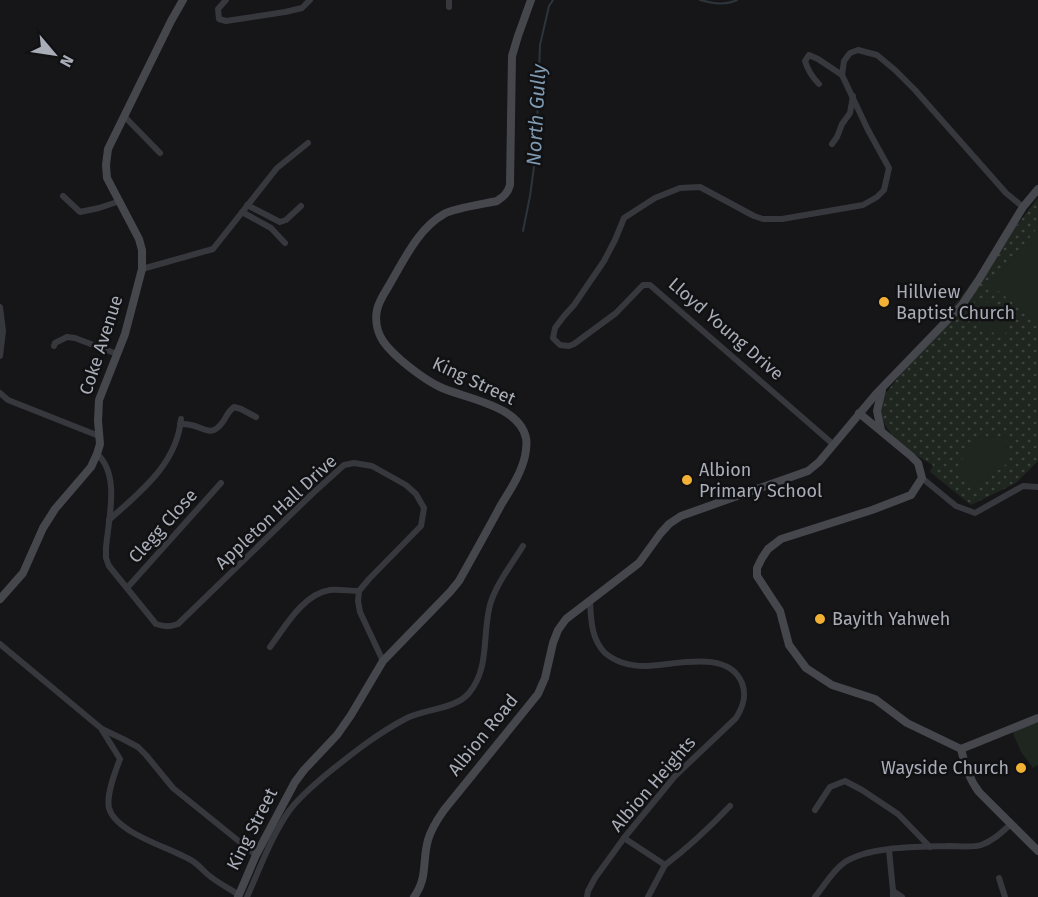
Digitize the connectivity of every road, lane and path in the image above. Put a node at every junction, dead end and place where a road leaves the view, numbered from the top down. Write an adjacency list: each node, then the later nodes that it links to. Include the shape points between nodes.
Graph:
1 (183, 0): 8 (street, Coke Avenue)
2 (226, 0): 3 (street, via 218,9 219,19 226,21 302,8)
3 (310, 0)
4 (531, 0): 44 (street, King Street, via 512,56 508,191 497,201 446,213 436,220 406,255 381,299 376,320 383,341 418,373 439,387 514,417 523,429 525,457 459,581)
5 (842, 75): 6 (street, via 809,55 805,61 807,68); 7 (street, Lloyd Young Drive); 17 (street, via 850,53 858,50 877,55 915,90)
6 (819, 84)
7 (853, 95): 10 (street, via 850,113); 31 (street, Lloyd Young Drive, via 889,168 884,190 877,198 863,205 782,219 754,216 700,187 680,188 655,198 624,218 604,261 555,328 554,338 560,345 574,344 616,314 643,285 650,285)
8 (124, 116): 11 (street); 14 (street, Coke Avenue, via 108,149 106,165 107,178)
9 (308, 143): 15 (street, via 277,168)
10 (832, 144)
11 (160, 153)
12 (1038, 189): 17 (street)
13 (63, 196): 14 (street, via 80,212)
14 (120, 201): 20 (street, Coke Avenue, via 139,239)
15 (247, 206): 16 (street, via 280,222); 18 (street)
16 (301, 206)
17 (1023, 207): 25 (street, via 962,305)
18 (242, 212): 19 (street, via 271,228); 20 (street, via 213,249)
19 (285, 243)
20 (142, 269): 23 (street, Coke Avenue)
21 (0, 307): 24 (street)
22 (54, 346): 23 (street, via 67,337 75,338)
23 (117, 354): 30 (street, Coke Avenue, via 99,400)
24 (0, 356)
25 (883, 386): 27 (street); 29 (street, via 877,411)
26 (0, 393): 30 (street, via 8,400)
27 (862, 410): 29 (street); 31 (street)
28 (256, 417): 36 (street, via 234,407 216,430 181,422 170,456 151,482)
29 (881, 431): 33 (street, via 918,463)
30 (99, 436): 32 (street, Coke Avenue)
31 (834, 445): 41 (street, Albion Road, via 808,471 681,516 660,534 639,563)
32 (98, 454): 36 (street, Appleton Hall Drive, via 107,466 112,486); 40 (street, via 55,509 23,573)
33 (922, 478): 35 (street, via 956,506 975,513 1023,486); 47 (street, via 911,495 780,539 762,558 757,576 780,611 789,645 806,668 832,685 875,699 907,723)
34 (221, 483): 38 (street, Clegg Close)
35 (1038, 487)
36 (109, 520): 38 (street, Appleton Hall Drive, via 106,558)
37 (523, 546): 59 (street, via 490,604 484,662 469,693 458,702 409,717 372,738 307,791 288,814)
38 (128, 588): 39 (street, Appleton Hall Drive, via 156,624 178,624 312,494 344,465 354,463 372,466 406,485 424,508 421,526)
39 (359, 591): 43 (street, via 330,590 316,595 302,604); 44 (street, via 360,612)
40 (0, 599)
41 (590, 601): 51 (street, Albion Heights, via 597,641 616,660 643,666 723,664 738,677 744,693 736,718 675,776); 60 (street, Albion Road, via 558,630 538,694 434,825 427,842 423,880)
42 (0, 644): 46 (street)
43 (270, 647)
44 (383, 661): 55 (street, King Street, via 337,735 295,782)
45 (1038, 718): 47 (street)
46 (102, 729): 55 (street, via 138,747 173,788); 59 (street, via 120,759 108,798 112,816 138,835 193,861)
47 (961, 749): 50 (street, via 971,782)
48 (730, 806): 56 (street, via 683,852)
49 (814, 810): 52 (street, via 830,787 845,781 898,814)
50 (1011, 824): 52 (street, via 979,846); 54 (street)
51 (624, 838): 56 (street); 61 (street, Albion Heights, via 595,878)
52 (930, 847): 53 (street)
53 (889, 850): 58 (street); 63 (street, via 861,854 843,864)
54 (1038, 851)
55 (256, 855): 59 (street, King Street)
56 (665, 864): 62 (street)
57 (999, 878): 65 (street)
58 (893, 894): 64 (street)
59 (241, 896)
60 (414, 897)
61 (587, 897)
62 (648, 897)
63 (814, 897)
64 (902, 897)
65 (1005, 897)

